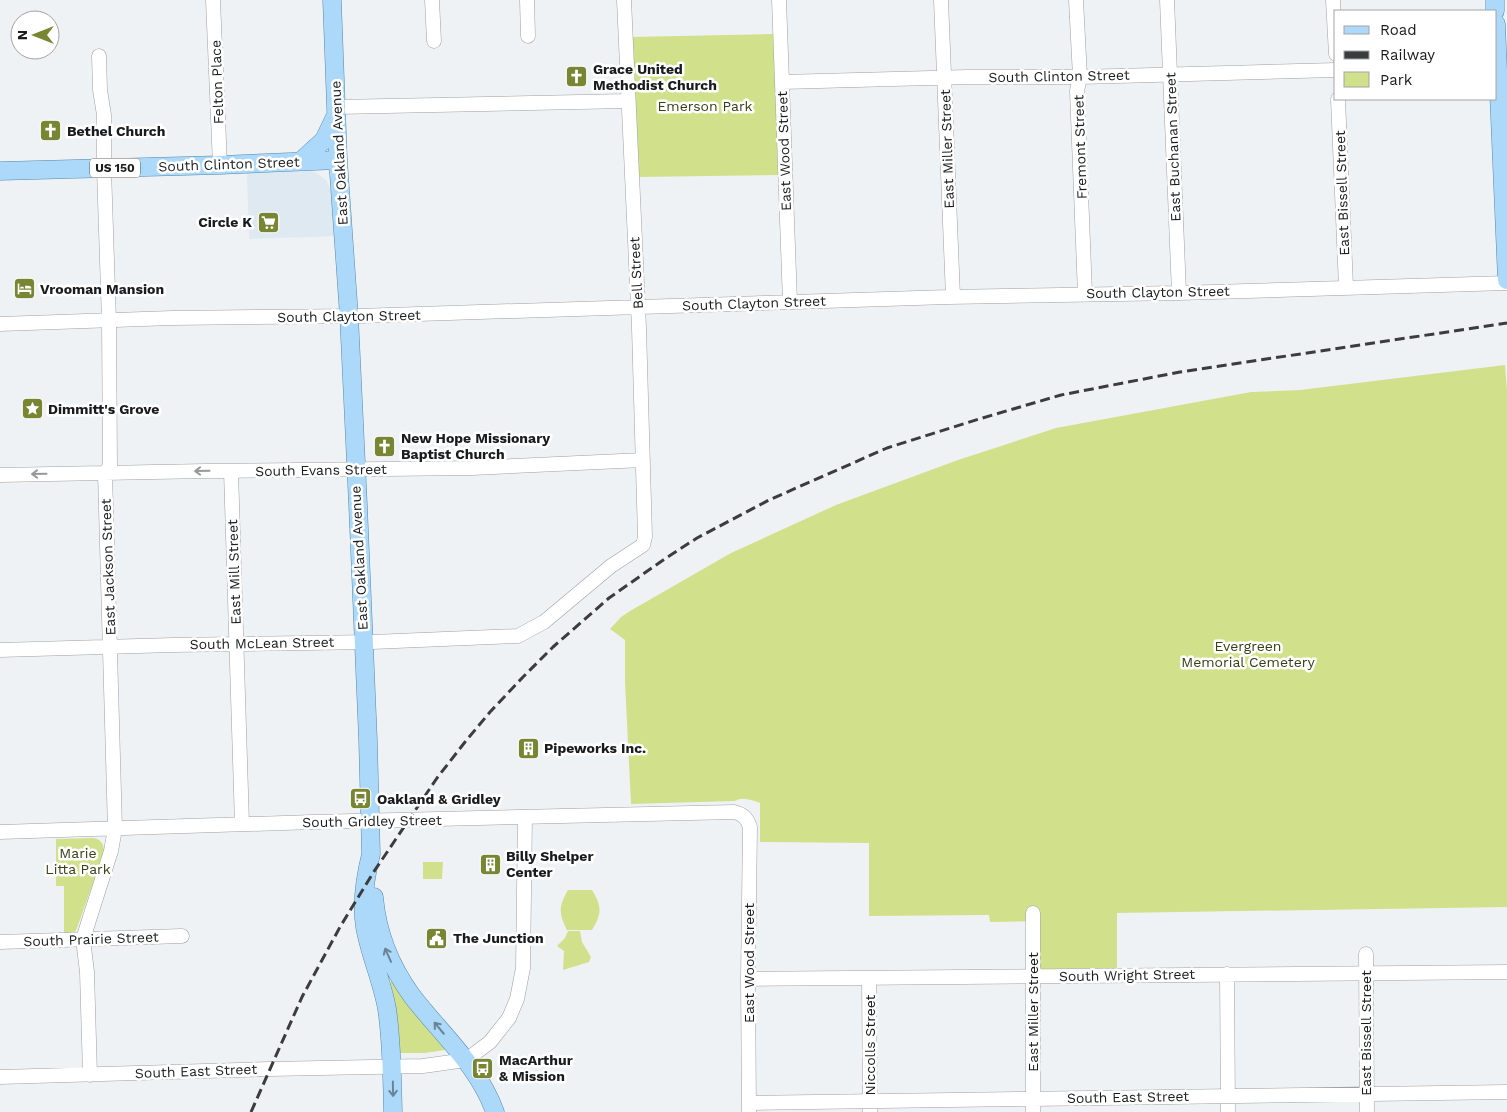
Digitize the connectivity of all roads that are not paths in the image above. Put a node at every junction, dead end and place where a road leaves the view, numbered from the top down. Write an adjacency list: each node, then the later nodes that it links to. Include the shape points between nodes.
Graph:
1 (213, 0): 26 (street, Felton Place)
2 (332, 0): 23 (main road, East Oakland Avenue)
3 (432, 0): 13 (street)
4 (526, 0): 12 (street)
5 (624, 0): 22 (street, Bell Street)
6 (778, 0): 20 (street, East Wood Street)
7 (941, 0): 19 (street, East Miller Street)
8 (1076, 0): 18 (street, Fremont Street)
9 (1167, 0): 17 (street, East Buchanan Street)
10 (1333, 0): 11 (street)
11 (1334, 18)
12 (528, 36)
13 (434, 41)
14 (99, 56): 27 (street, East Jackson Street)
15 (1497, 66): 29 (main road)
16 (1334, 70): 17 (street, South Clinton Street)
17 (1170, 75): 18 (street, South Clinton Street); 31 (street, East Buchanan Street)
18 (1080, 77): 19 (street, South Clinton Street); 32 (street, Fremont Street)
19 (944, 79): 20 (street, South Clinton Street); 33 (street, East Miller Street)
20 (782, 82): 34 (street, East Wood Street)
21 (1338, 100): 30 (street, East Bissell Street)
22 (627, 101): 23 (street); 35 (street, Bell Street)
23 (337, 109): 24 (main road, East Oakland Avenue); 25 (main road, via 324,140)
24 (338, 160): 25 (main road, South Clinton Street / US 150); 36 (main road, East Oakland Avenue)
25 (301, 161): 26 (main road, South Clinton Street / US 150)
26 (220, 165): 27 (main road, South Clinton Street / US 150)
27 (104, 169): 28 (main road, South Clinton Street / US 150); 37 (street, East Jackson Street)
28 (0, 171)
29 (1507, 282): 30 (street, South Clayton Street)
30 (1346, 287): 31 (street, South Clayton Street)
31 (1179, 293): 32 (street, South Clayton Street)
32 (1085, 294): 33 (street, South Clayton Street)
33 (953, 297): 34 (street, South Clayton Street)
34 (790, 302): 35 (street, South Clayton Street)
35 (637, 306): 36 (street, South Clayton Street); 39 (street, Bell Street)
36 (349, 316): 37 (street, South Clayton Street); 40 (main road, East Oakland Avenue)
37 (109, 321): 38 (street, South Clayton Street); 42 (street, East Jackson Street, via 110,466)
38 (0, 324)
39 (643, 460): 40 (street, South Evans Street, via 472,468); 44 (street, Bell Street)
40 (355, 469): 41 (street, South Evans Street); 45 (main road, East Oakland Avenue)
41 (231, 471): 42 (street, South Evans Street, one-way to 42); 46 (street, East Mill Street)
42 (105, 473): 43 (street, South Evans Street, one-way to 43); 47 (street, East Jackson Street)
43 (0, 475)
44 (643, 545): 45 (street, South McLean Street, via 611,566 544,622 518,636)
45 (363, 642): 46 (street, South McLean Street); 51 (main road, East Oakland Avenue)
46 (237, 644): 47 (street, South McLean Street); 52 (street, East Mill Street)
47 (110, 646): 48 (street, South McLean Street); 53 (street, East Jackson Street)
48 (0, 650)
49 (744, 816): 50 (street, South Gridley Street, via 734,812); 66 (street, East Wood Street, via 750,827)
50 (524, 817): 51 (street, South Gridley Street); 67 (street, via 523,968 520,989 514,1009 503,1026 483,1048)
51 (370, 821): 52 (street, South Gridley Street); 55 (main road, East Oakland Avenue)
52 (242, 824): 53 (street, South Gridley Street)
53 (115, 829): 54 (street, South Gridley Street); 58 (street, East Jackson Street)
54 (0, 832)
55 (370, 854): 67 (main road, one-way to 55, via 413,997 388,955 376,916); 68 (main road, East Oakland Avenue, via 363,907 384,997)
56 (1033, 912): 64 (street, East Miller Street)
57 (182, 936): 58 (street, South Prairie Street)
58 (83, 939): 59 (street, South Prairie Street); 69 (street, East Jackson Street)
59 (0, 942)
60 (1366, 954): 62 (street, East Bissell Street)
61 (1507, 972): 62 (street, South Wright Street)
62 (1366, 973): 63 (street, South Wright Street); 72 (street, East Bissell Street)
63 (1227, 974): 64 (street, South Wright Street); 73 (street)
64 (1033, 976): 65 (street, South Wright Street); 74 (street, East Miller Street)
65 (869, 978): 66 (street, South Wright Street); 75 (street, Niccolls Street)
66 (748, 979): 76 (street, East Wood Street)
67 (466, 1060): 68 (street, South East Street); 78 (main road)
68 (392, 1067): 69 (street, South East Street); 77 (main road, East Oakland Avenue, one-way to 77)
69 (90, 1075): 70 (street, South East Street)
70 (0, 1077)
71 (1507, 1092): 72 (street, South East Street)
72 (1367, 1094): 73 (street, South East Street); 80 (street, East Bissell Street)
73 (1228, 1096): 74 (street, South East Street); 79 (street)
74 (1033, 1105): 75 (street, South East Street)
75 (870, 1106): 76 (street, South East Street)
76 (749, 1107)
77 (393, 1112)
78 (495, 1112)
79 (1228, 1112)
80 (1367, 1112)

